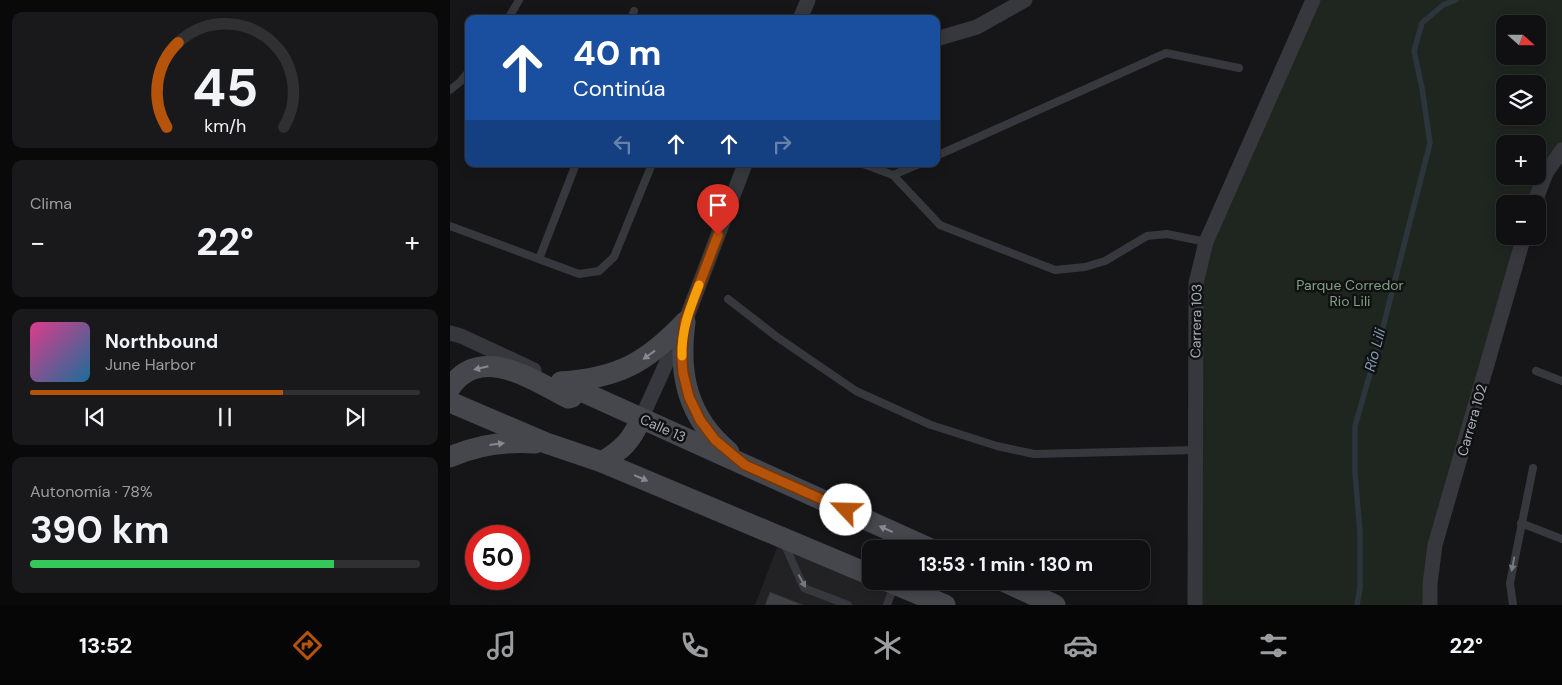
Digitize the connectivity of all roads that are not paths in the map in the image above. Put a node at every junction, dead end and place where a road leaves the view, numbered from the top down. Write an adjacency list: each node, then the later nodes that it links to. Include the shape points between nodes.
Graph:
1 (519, 0): 5 (lane)
2 (808, 0): 6 (street)
3 (1026, 0): 7 (street, via 976,27)
4 (1313, 0): 21 (street, Carrera 103)
5 (510, 15)
6 (802, 15)
7 (940, 38)
8 (1239, 68): 12 (lane, via 1166,53)
9 (465, 75): 10 (lane)
10 (450, 90)
11 (1562, 150): 19 (street, via 1546,172)
12 (940, 154)
13 (575, 167): 23 (lane)
14 (651, 167): 23 (lane, via 614,257 598,271 579,274)
15 (744, 167): 25 (street)
16 (870, 167): 18 (lane)
17 (912, 167): 18 (lane)
18 (893, 176): 21 (lane, via 940,224 1055,270 1105,261 1147,236 1167,234)
19 (1537, 195)
20 (450, 226): 23 (lane)
21 (1206, 242): 35 (street, Carrera 103, via 1196,283)
22 (1521, 245): 53 (street, Carrera 102, via 1435,545)
23 (539, 260)
24 (728, 299): 35 (lane, via 776,337 856,391 931,425 1034,454)
25 (685, 322): 29 (main road, one-way to 29, via 665,344 641,361 615,373); 33 (street); 38 (main road, via 682,356 689,397 715,440)
26 (450, 333): 29 (street, Calle 13)
27 (1536, 370): 28 (lane)
28 (1562, 381)
29 (561, 382): 31 (main road, Calle 13)
30 (450, 388): 31 (main road, one-way to 30, via 568,398 520,373 490,366 472,370)
31 (592, 396): 33 (main road, Calle 13)
32 (450, 402): 34 (main road)
33 (641, 419): 37 (main road, via 633,437 620,452); 38 (main road, Calle 13)
34 (546, 443): 36 (main road, one-way to 34, via 490,444); 37 (main road)
35 (1195, 450): 52 (street, Carrera 103)
36 (450, 457)
37 (602, 462): 41 (main road, one-way to 41)
38 (745, 465): 43 (main road, Calle 13, one-way to 38)
39 (1533, 468): 40 (lane)
40 (1521, 523): 42 (lane); 54 (lane, one-way to 54, via 1510,583)
41 (782, 537): 44 (main road); 48 (lane, one-way to 48, via 804,588)
42 (1562, 539)
43 (911, 540)
44 (862, 570)
45 (890, 590): 49 (lane)
46 (908, 590): 50 (main road)
47 (1022, 590): 51 (main road)
48 (848, 605)
49 (887, 605)
50 (945, 605)
51 (1055, 605)
52 (1195, 605)
53 (1430, 605)
54 (1512, 605)

